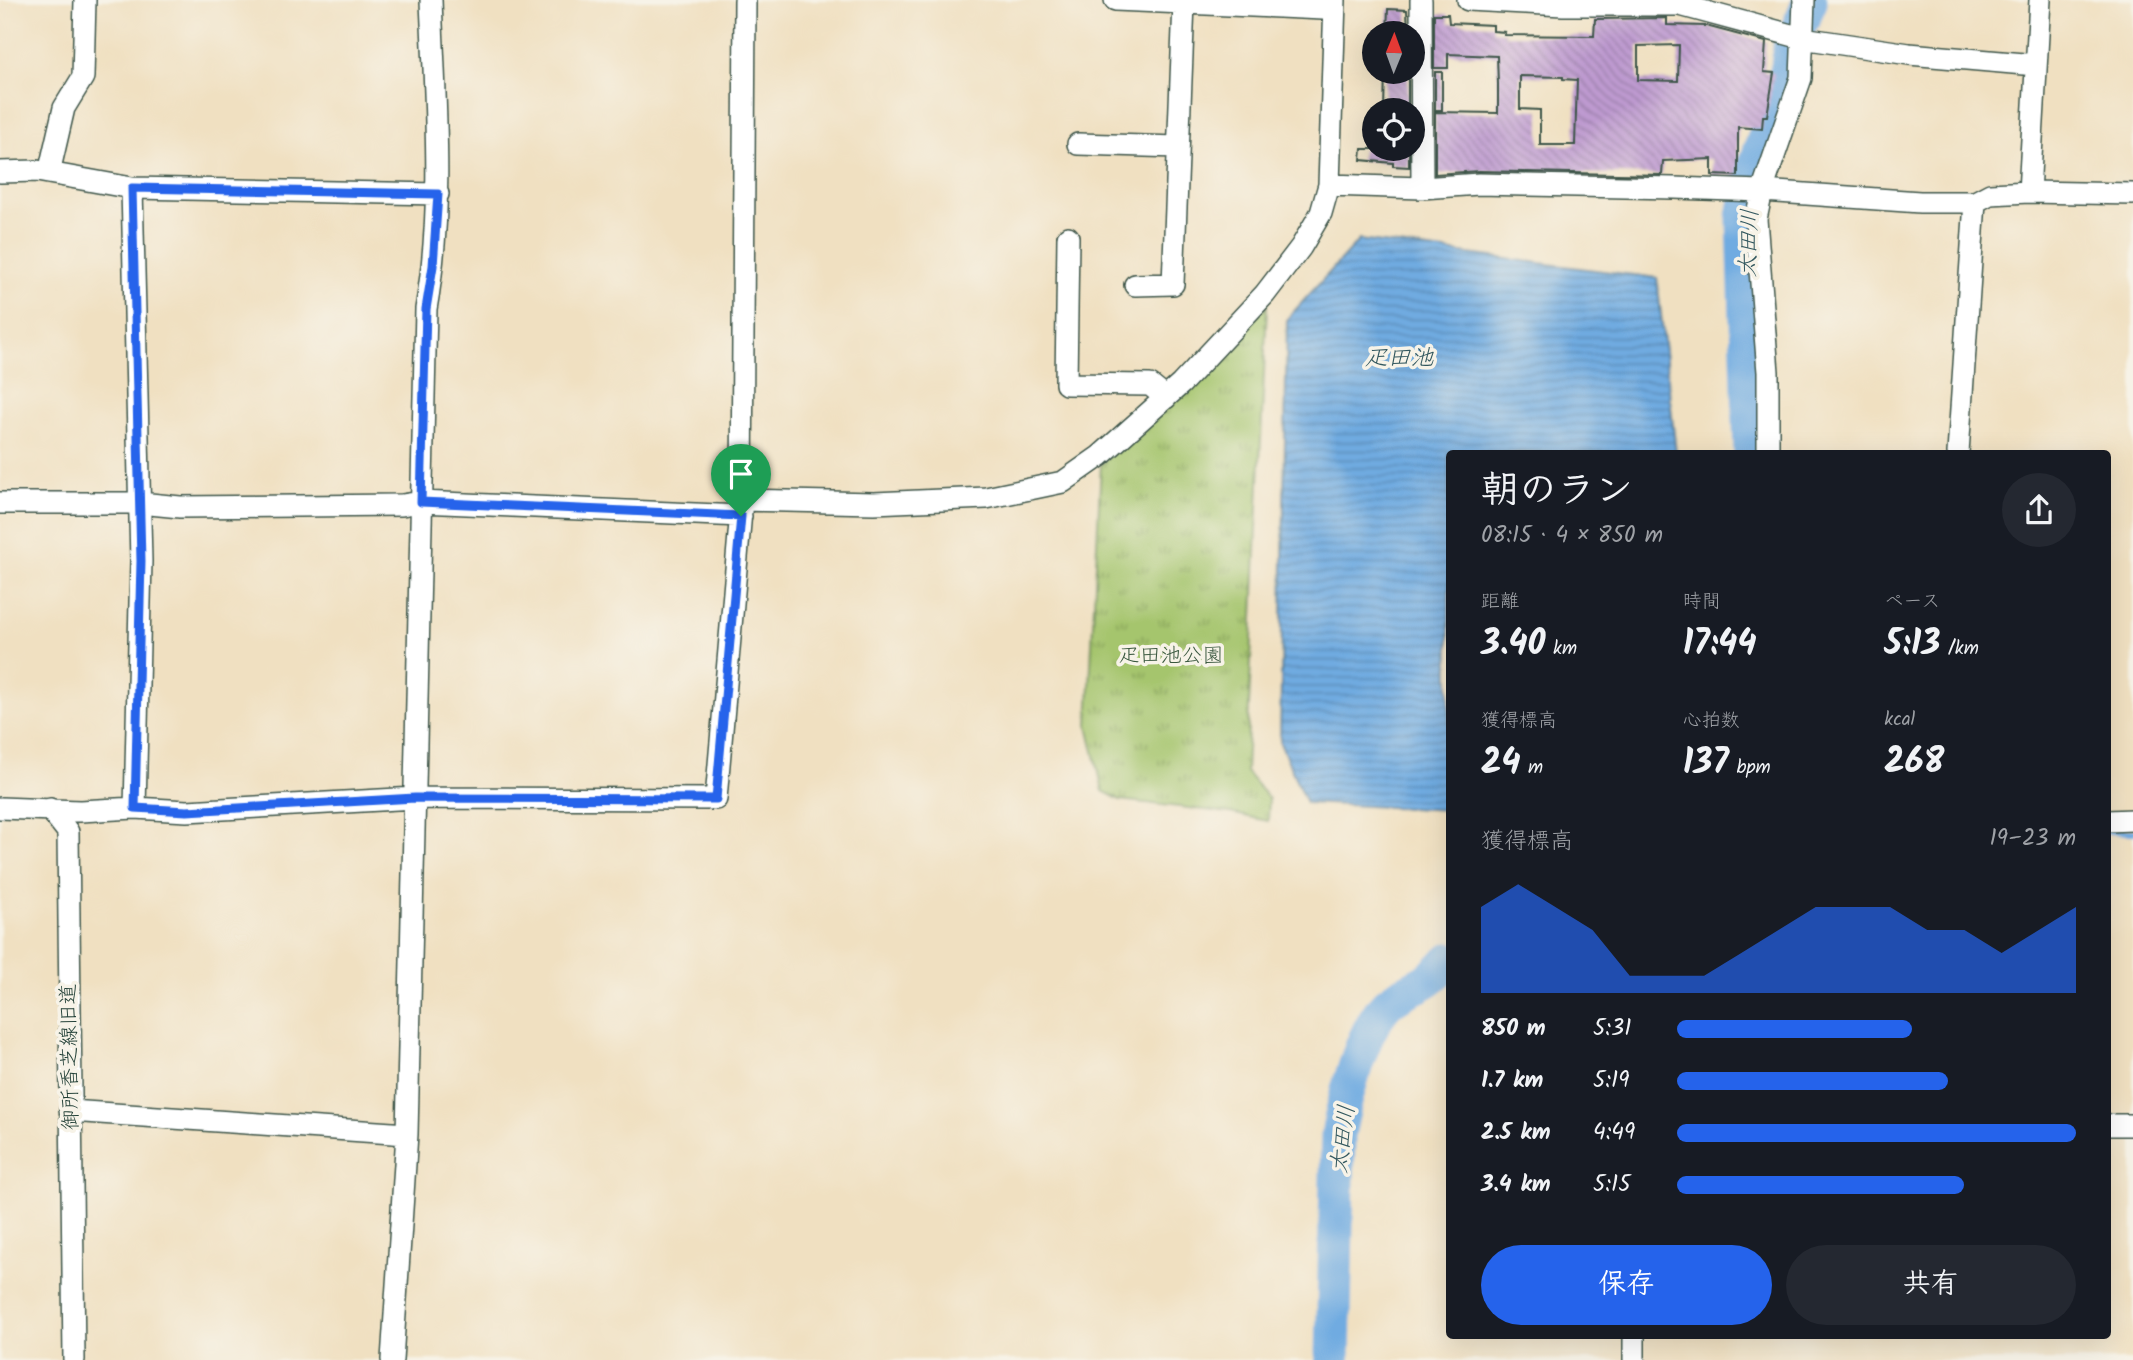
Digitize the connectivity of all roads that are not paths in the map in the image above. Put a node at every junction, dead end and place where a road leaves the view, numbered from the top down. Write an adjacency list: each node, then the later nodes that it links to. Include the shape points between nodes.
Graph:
1 (85, 0): 17 (street, via 83,77 64,108)
2 (431, 0): 23 (street)
3 (746, 0): 34 (street)
4 (1115, 0): 10 (street)
5 (1334, 0): 11 (street, via 1323,9); 18 (street)
6 (1421, 0): 20 (street)
7 (1468, 0): 12 (street, via 1680,5)
8 (1804, 0): 12 (street)
9 (2040, 0): 13 (street)
10 (1180, 2): 11 (street); 15 (street)
11 (1256, 3)
12 (1802, 38): 13 (street, via 1909,54); 21 (street, via 1801,78)
13 (2036, 65): 22 (street)
14 (1078, 144): 15 (street)
15 (1178, 147): 27 (street, via 1173,284)
16 (0, 172): 17 (street)
17 (49, 173): 19 (street)
18 (1329, 185): 20 (street); 28 (street, via 1321,213 1301,247)
19 (132, 188): 23 (street); 33 (street)
20 (1422, 188): 21 (street, via 1479,184)
21 (1762, 191): 25 (street); 29 (street, via 1756,219 1768,372)
22 (2029, 192): 24 (street); 25 (street, via 1990,194)
23 (438, 194): 31 (street, via 426,309)
24 (2133, 194)
25 (1975, 202): 30 (street)
26 (1068, 237): 28 (street, via 1066,384 1150,385)
27 (1135, 285)
28 (1166, 398): 34 (street, via 1063,482 986,498)
29 (1768, 450)
30 (1958, 450)
31 (421, 502): 33 (street); 34 (street); 35 (street)
32 (0, 503): 33 (street)
33 (140, 503): 37 (street)
34 (741, 508): 35 (street, via 716,799)
35 (415, 798): 37 (street, via 187,811); 44 (street)
36 (0, 808): 38 (street)
37 (135, 808): 38 (street)
38 (50, 809): 41 (street, 御所香芝線旧道, via 68,832)
39 (2133, 820): 40 (street)
40 (2111, 821)
41 (70, 1111): 44 (street); 46 (street, 御所香芝線旧道)
42 (2111, 1125): 43 (street)
43 (2133, 1125)
44 (407, 1134): 47 (street)
45 (1634, 1339): 48 (street)
46 (74, 1360)
47 (392, 1360)
48 (1634, 1360)

